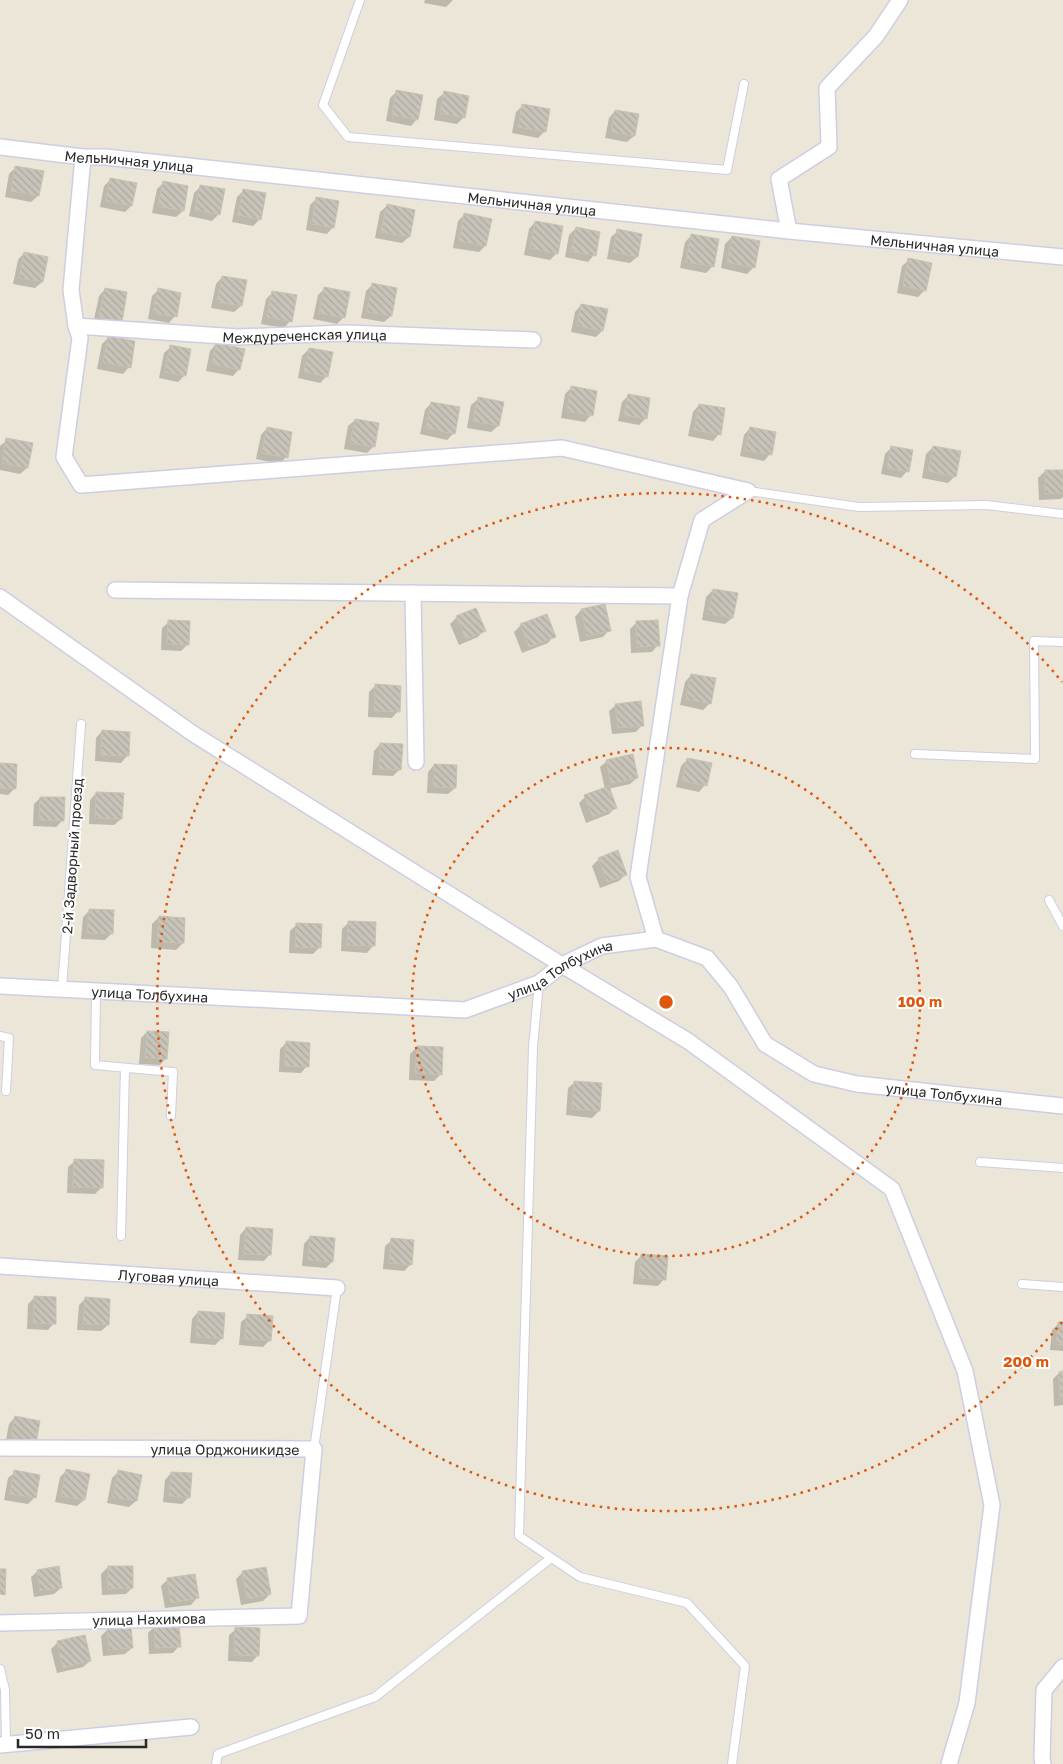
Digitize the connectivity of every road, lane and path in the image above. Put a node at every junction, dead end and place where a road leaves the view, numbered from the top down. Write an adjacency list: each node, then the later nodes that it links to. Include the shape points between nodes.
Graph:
1 (360, 0): 3 (lane, via 323,105 348,137 727,170)
2 (900, 0): 6 (street, via 876,36 827,88 829,147 779,179)
3 (744, 84)
4 (0, 147): 5 (street, Мельничная улица)
5 (83, 156): 6 (street, Мельничная улица); 8 (street, via 71,290)
6 (789, 231): 7 (street, Мельничная улица)
7 (1063, 257)
8 (76, 326): 9 (street, Междуреченская улица, via 238,337 345,333); 10 (street, via 80,338 64,457 82,484 562,448)
9 (533, 340)
10 (748, 491): 11 (lane, via 859,507 987,505); 14 (street, via 702,520)
11 (1063, 514)
12 (115, 590): 13 (street)
13 (413, 593): 14 (street); 19 (street)
14 (680, 596): 22 (street, via 638,877)
15 (0, 597): 23 (street, via 192,733)
16 (1063, 642): 18 (lane, via 1034,641 1035,759)
17 (81, 724): 26 (lane, 2-й Задворный проезд)
18 (915, 754)
19 (416, 762)
20 (1049, 900): 21 (lane)
21 (1063, 926)
22 (656, 939): 23 (street, улица Толбухина, via 602,946); 31 (street, улица Толбухина, via 708,958 765,1044 814,1074 858,1084)
23 (562, 965): 24 (street, улица Толбухина); 52 (street, via 688,1041 892,1189 965,1371 992,1505 967,1703)
24 (539, 983): 27 (street, улица Толбухина, via 466,1010); 42 (lane, via 533,1046 519,1536)
25 (0, 986): 26 (street, улица Толбухина)
26 (62, 989): 27 (street, улица Толбухина)
27 (96, 990): 29 (lane, via 95,1065)
28 (0, 1036): 30 (lane, via 9,1038)
29 (125, 1068): 32 (lane, via 173,1072); 35 (lane)
30 (6, 1090)
31 (1063, 1106)
32 (171, 1116)
33 (980, 1162): 34 (lane)
34 (1063, 1168)
35 (121, 1236)
36 (0, 1266): 39 (street, Луговая улица)
37 (1022, 1284): 38 (lane)
38 (1063, 1287)
39 (337, 1288): 41 (lane)
40 (0, 1448): 41 (street, улица Орджоникидзе)
41 (314, 1450): 43 (street, улица Орджоникидзе)
42 (551, 1558): 50 (lane, via 375,1697 218,1754); 51 (lane, via 580,1577 687,1603 745,1666)
43 (299, 1616): 44 (street, улица Нахимова)
44 (0, 1623)
45 (1063, 1667): 49 (street, via 1044,1690)
46 (0, 1669): 48 (lane, via 5,1690)
47 (191, 1727): 48 (street)
48 (3, 1745)
49 (1043, 1761)
50 (216, 1764)
51 (732, 1764)
52 (949, 1764)

